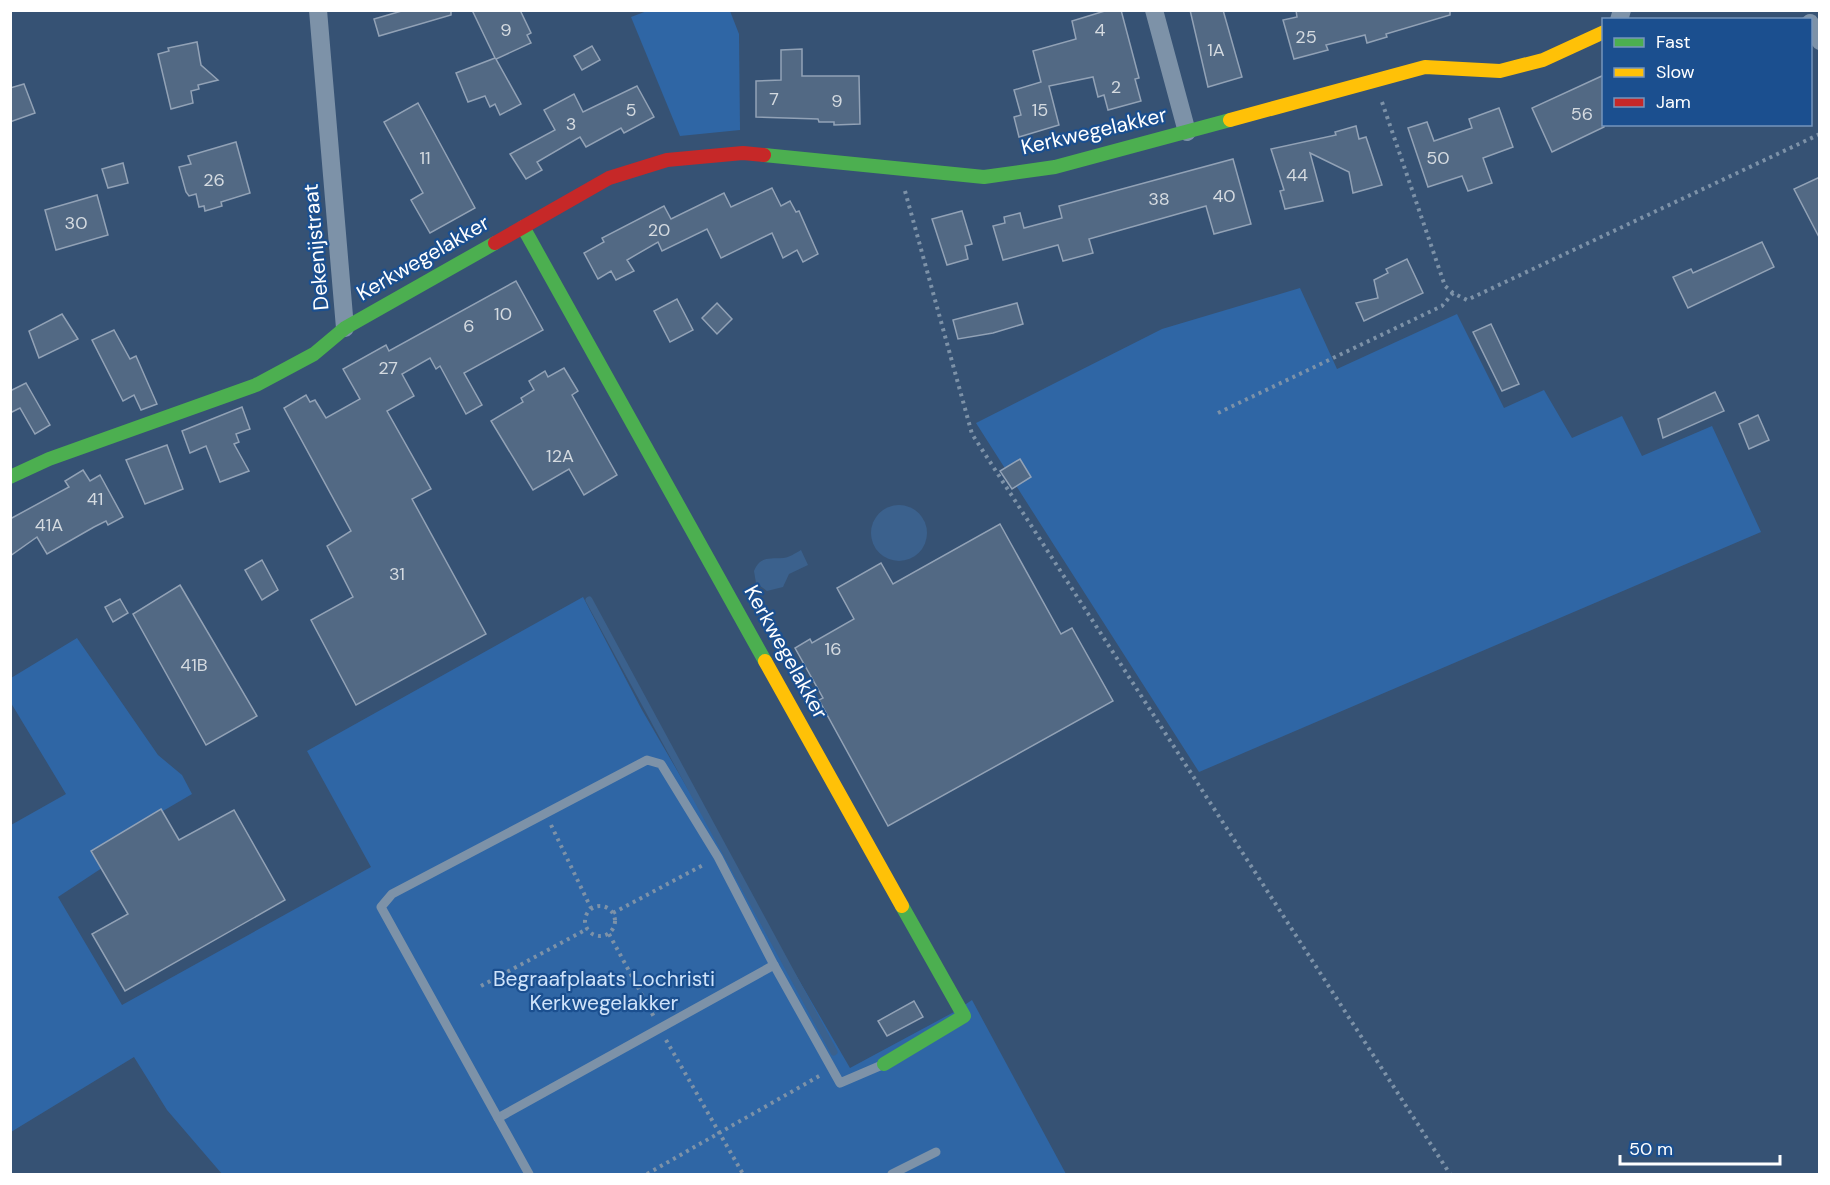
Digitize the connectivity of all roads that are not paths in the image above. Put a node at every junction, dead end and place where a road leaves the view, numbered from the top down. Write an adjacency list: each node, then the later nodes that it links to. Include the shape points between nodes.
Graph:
1 (318, 10): 8 (street, Dekenijstraat)
2 (1154, 10): 6 (street)
3 (1812, 25): 5 (street)
4 (1602, 33): 6 (street, Kerkwegelakker, via 1543,60 1500,71 1425,68)
5 (1820, 41)
6 (1187, 132): 7 (street, Kerkwegelakker, via 1054,168 984,177 743,153 667,160 609,178)
7 (523, 227): 8 (street, Kerkwegelakker); 11 (street, Kerkwegelakker, via 964,1016)
8 (345, 328): 9 (street, Dekenijstraat, via 314,354 256,385 129,429)
9 (10, 477)
10 (774, 965): 11 (lane, via 840,1083); 12 (lane); 12 (lane, via 718,857 661,764 647,760 392,894 381,907)
11 (884, 1064)
12 (498, 1118): 14 (lane)
13 (936, 1152): 15 (lane)
14 (529, 1174)
15 (892, 1174)

